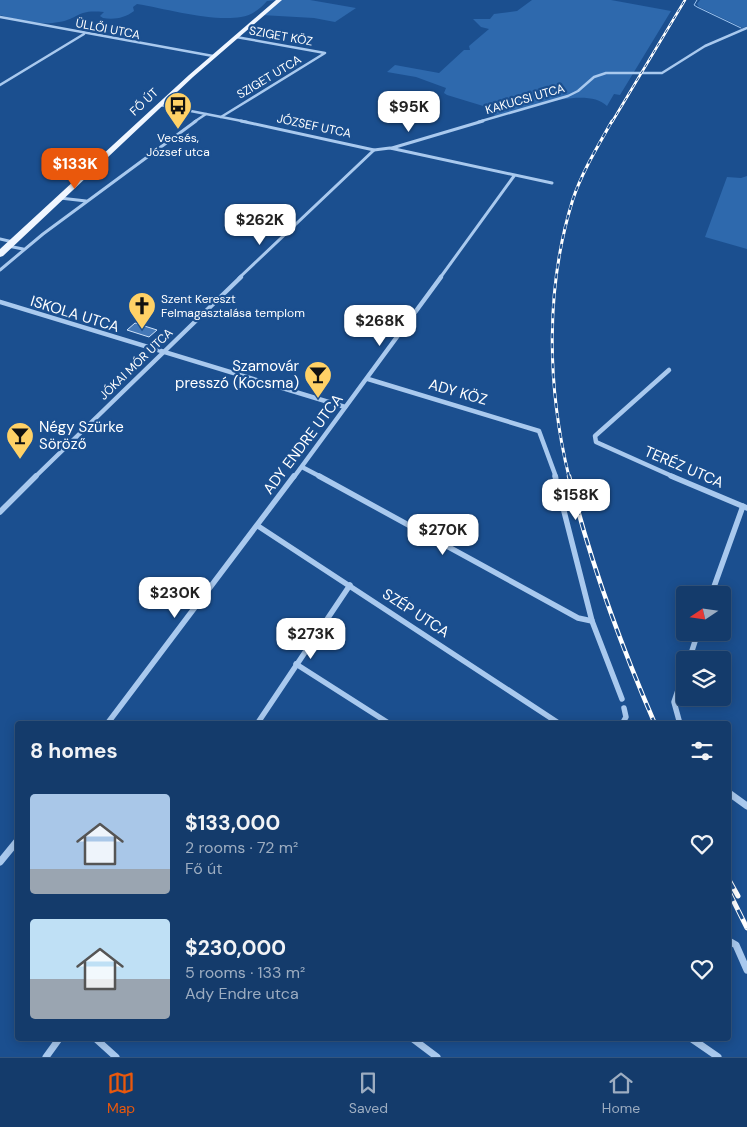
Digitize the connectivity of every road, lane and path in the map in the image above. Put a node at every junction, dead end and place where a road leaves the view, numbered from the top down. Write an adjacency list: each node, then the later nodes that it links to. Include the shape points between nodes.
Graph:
1 (279, 0): 5 (main road, FŐ ÚT)
2 (0, 17): 4 (street, ÜLLŐI UTCA)
3 (747, 28): 14 (street, KAKUCSI UTCA, via 705,46 662,73 606,73 594,77 568,96)
4 (84, 34): 7 (street, ÜLLŐI UTCA); 9 (street)
5 (236, 37): 6 (street, SZIGET KÖZ); 7 (main road, FŐ ÚT)
6 (323, 52): 13 (street, SZIGET UTCA)
7 (213, 56): 11 (main road, FŐ ÚT)
8 (0, 78): 9 (street)
9 (8, 79): 10 (street)
10 (0, 84)
11 (160, 105): 12 (street, JÓZSEF UTCA); 18 (main road, FŐ ÚT)
12 (206, 114): 13 (street, JÓZSEF UTCA); 19 (street)
13 (220, 117): 15 (street, JÓZSEF UTCA)
14 (390, 148): 15 (street, JÓZSEF UTCA); 16 (street, JÓZSEF UTCA)
15 (374, 150): 26 (street, JÓKAI MÓR UTCA)
16 (514, 176): 17 (street, JÓZSEF UTCA); 28 (street, ADY ENDRE UTCA)
17 (552, 183)
18 (60, 198): 19 (street); 21 (main road, FŐ ÚT)
19 (87, 201): 22 (street)
20 (0, 239): 21 (street)
21 (10, 244): 22 (street); 23 (main road, FŐ ÚT)
22 (23, 250): 24 (street)
23 (0, 254)
24 (0, 270)
25 (0, 302): 26 (street, ISKOLA UTCA)
26 (162, 352): 29 (street, ISKOLA UTCA); 32 (street, JÓKAI MÓR UTCA)
27 (669, 370): 31 (street, TERÉZ UTCA, via 595,436 596,442)
28 (368, 380): 29 (street, ADY ENDRE UTCA); 36 (street, ADY KÖZ, via 539,431 552,463)
29 (345, 407): 30 (street, ADY ENDRE UTCA)
30 (302, 467): 33 (street, ADY ENDRE UTCA); 36 (street, via 578,618)
31 (745, 507): 35 (street)
32 (0, 512)
33 (258, 526): 34 (street, SZÉP UTCA); 41 (street, ADY ENDRE UTCA)
34 (350, 585): 37 (street); 44 (street, SZÉP UTCA)
35 (714, 586)
36 (592, 621): 39 (street)
37 (296, 664): 42 (street); 43 (street)
38 (676, 696): 46 (street, via 674,702)
39 (622, 699)
40 (624, 708): 45 (street)
41 (109, 721)
42 (259, 721)
43 (385, 721)
44 (555, 721)
45 (624, 721)
46 (679, 721)
47 (731, 794): 48 (street)
48 (747, 806)
49 (15, 844): 50 (street)
50 (0, 862)
51 (732, 943): 52 (street)
52 (747, 970)
53 (58, 1041): 57 (street)
54 (98, 1041): 58 (street)
55 (416, 1041): 59 (street)
56 (695, 1041): 60 (street)
57 (46, 1057)
58 (116, 1057)
59 (437, 1057)
60 (718, 1057)

